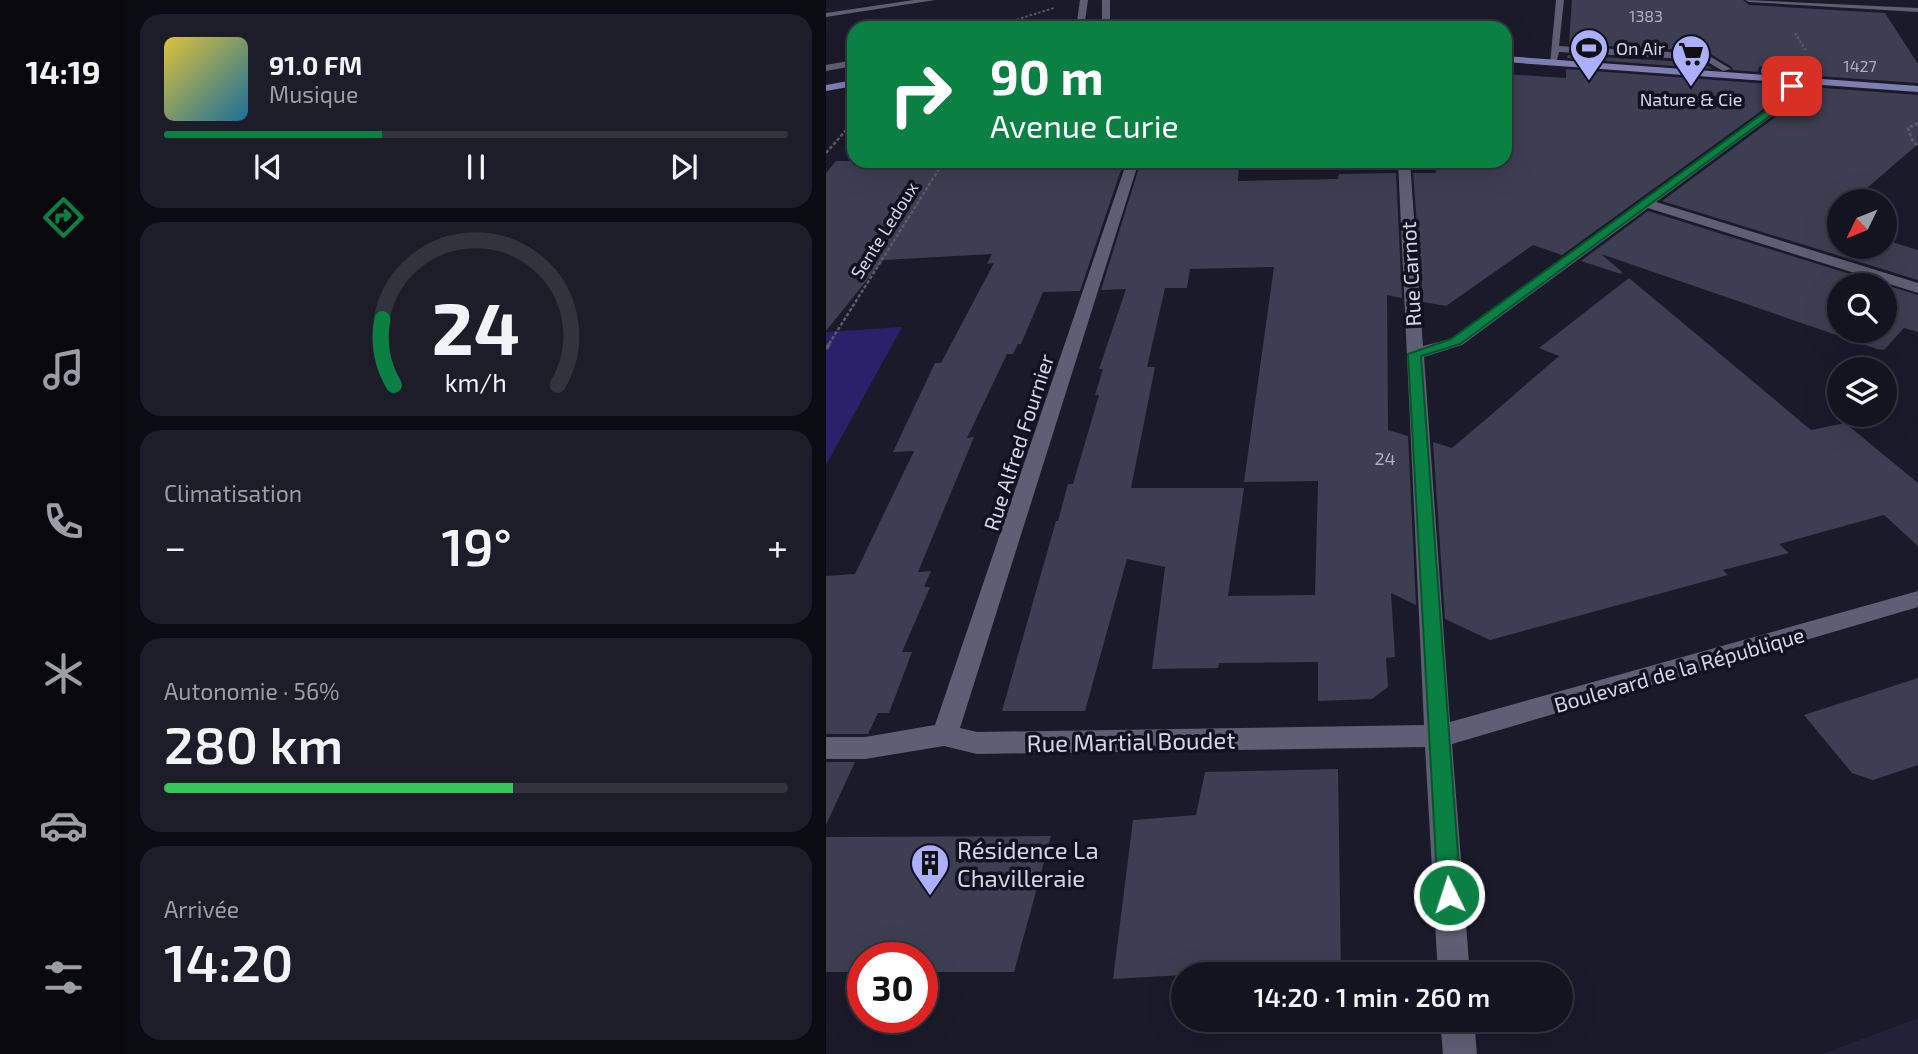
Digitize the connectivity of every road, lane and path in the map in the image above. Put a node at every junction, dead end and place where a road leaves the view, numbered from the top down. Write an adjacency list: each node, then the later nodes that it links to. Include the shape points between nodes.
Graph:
1 (931, 0): 9 (street)
2 (1084, 0): 11 (street)
3 (1106, 0): 12 (street)
4 (1560, 0): 13 (street)
5 (1749, 0): 6 (street)
6 (1777, 2): 8 (street); 21 (path, via 1814,65)
7 (1054, 8): 10 (path)
8 (1918, 10)
9 (826, 15)
10 (1012, 21)
11 (1081, 21)
12 (1106, 21)
13 (1555, 49): 15 (street); 19 (street, via 1706,57)
14 (1512, 59): 15 (main road)
15 (1553, 62): 17 (main road)
16 (847, 64): 18 (street)
17 (1632, 66): 19 (main road); 23 (main road)
18 (826, 68)
19 (1726, 69): 20 (main road)
20 (1764, 71): 21 (main road); 23 (street)
21 (1827, 74): 22 (main road)
22 (1918, 79)
23 (1790, 81): 24 (main road); 32 (street, via 1794,94)
24 (1918, 89)
25 (1918, 123): 27 (path, via 1908,128)
26 (847, 129): 28 (path)
27 (1918, 146)
28 (826, 153)
29 (940, 168): 34 (path, Sente Ledoux)
30 (1131, 168): 37 (street, Rue Alfred Fournier)
31 (1404, 168): 35 (street, Rue Carnot)
32 (1646, 203): 33 (street); 35 (street, via 1456,342)
33 (1918, 288)
34 (826, 349)
35 (1415, 354): 38 (street, Rue Carnot)
36 (1918, 599): 38 (street, Boulevard de la République)
37 (944, 735): 38 (street, Rue Martial Boudet, via 977,743); 39 (street, Rue Martial Boudet, via 865,748)
38 (1439, 736): 40 (street, Rue Carnot)
39 (826, 748)
40 (1453, 962)
41 (1458, 1032): 42 (street)
42 (1460, 1054)

